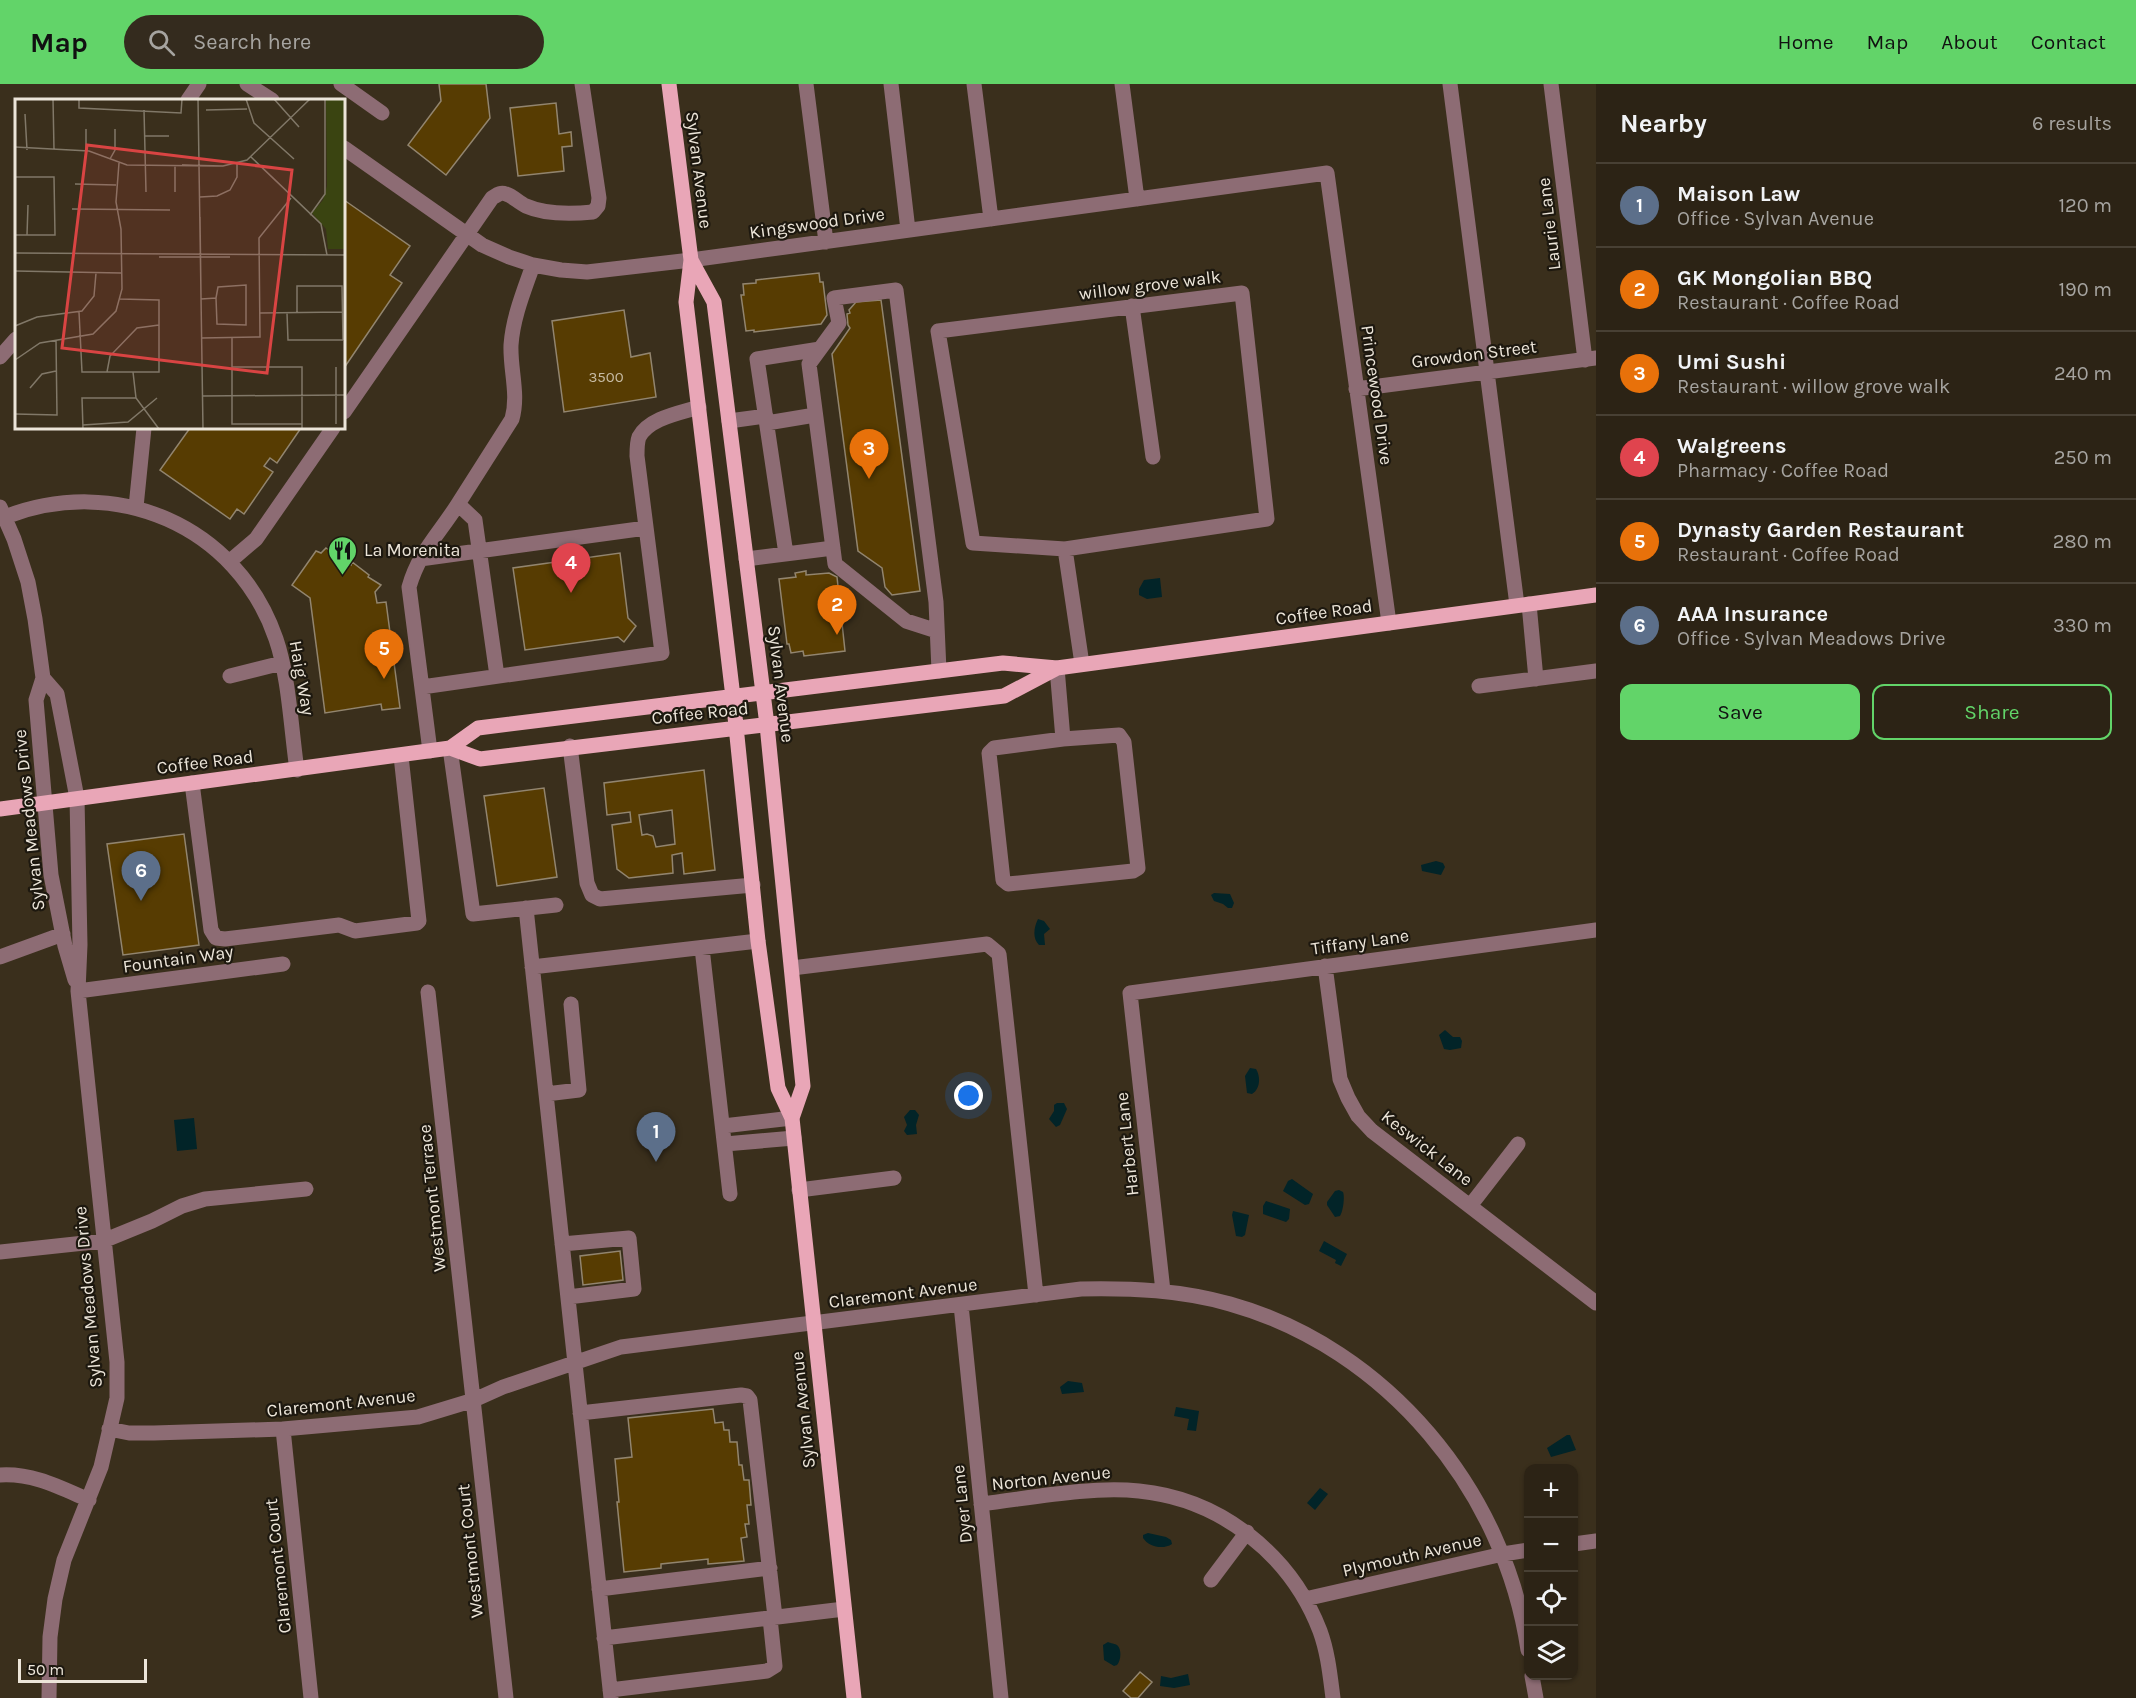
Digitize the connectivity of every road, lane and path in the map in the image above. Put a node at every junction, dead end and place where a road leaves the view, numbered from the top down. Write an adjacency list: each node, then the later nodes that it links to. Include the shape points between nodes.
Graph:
1 (199, 84): 12 (street)
2 (247, 84): 13 (street)
3 (341, 84): 14 (street)
4 (582, 84): 20 (street, via 598,206 593,212 545,212 501,193 492,198)
5 (669, 84): 22 (main road, Sylvan Avenue)
6 (806, 84): 21 (street)
7 (891, 84): 19 (street)
8 (974, 84): 18 (street)
9 (1122, 84): 17 (street)
10 (1450, 84): 29 (street)
11 (1551, 84): 28 (street, Laurie Lane)
12 (189, 99)
13 (270, 99)
14 (382, 113)
15 (345, 149): 20 (street, Kingswood Drive)
16 (1327, 173): 17 (street, Kingswood Drive); 30 (street, Princewood Drive)
17 (1137, 199): 18 (street, Kingswood Drive)
18 (992, 219): 19 (street, Kingswood Drive)
19 (908, 230): 21 (street, Kingswood Drive)
20 (466, 234): 23 (street, Kingswood Drive, via 491,249); 32 (street)
21 (826, 242): 22 (street, Kingswood Drive)
22 (691, 260): 23 (street, Kingswood Drive, via 587,272); 31 (main road, Sylvan Avenue, via 687,302); 35 (main road, Sylvan Avenue, via 714,302)
23 (533, 265): 39 (street, via 514,321 511,347 516,405 512,419)
24 (1132, 306): 38 (street); 44 (street, willow grove walk, via 938,331 973,543); 44 (street, willow grove walk, via 1242,293 1267,519)
25 (15, 340): 27 (street)
26 (820, 349): 33 (street, via 809,364); 34 (street, via 757,359); 53 (street, via 839,323 834,298 896,290)
27 (0, 357)
28 (1591, 359): 29 (street, Growdon Street)
29 (1487, 371): 30 (street, Growdon Street); 51 (street)
30 (1356, 389): 52 (street, Princewood Drive)
31 (699, 407): 42 (street, via 660,420 638,439); 66 (main road, Sylvan Avenue)
32 (345, 411)
33 (816, 415): 34 (street); 43 (street)
34 (766, 419): 35 (street); 46 (street)
35 (729, 422): 48 (main road, Sylvan Avenue)
36 (144, 429): 40 (street)
37 (332, 429): 49 (street, via 256,538)
38 (1153, 458)
39 (459, 504): 45 (street, via 475,520); 47 (street)
40 (136, 507): 41 (street, Haig Way, via 83,500); 49 (street, Haig Way, via 188,529)
41 (2, 512): 61 (street, Sylvan Meadows Drive, via 28,582)
42 (646, 528): 45 (street); 60 (street, via 662,653)
43 (833, 548): 46 (street); 53 (street, via 835,564 906,621)
44 (1065, 549): 55 (street)
45 (479, 550): 47 (street); 60 (street)
46 (786, 554): 48 (street)
47 (420, 559): 64 (street, via 409,587)
48 (746, 559): 65 (main road, Sylvan Avenue)
49 (229, 562): 54 (street, Haig Way, via 266,613)
50 (1596, 595): 51 (main road, Coffee Road)
51 (1523, 604): 52 (main road, Coffee Road); 62 (street)
52 (1389, 623): 55 (main road, Coffee Road)
53 (937, 631): 57 (street)
54 (282, 663): 59 (street); 74 (street, Haig Way)
55 (1083, 664): 56 (main road, Coffee Road)
56 (1057, 668): 57 (main road, Coffee Road, via 1004,663); 67 (main road, Coffee Road, via 1004,696); 69 (street)
57 (939, 671): 65 (main road, Coffee Road)
58 (1596, 671): 62 (street)
59 (230, 676)
60 (497, 676): 64 (street)
61 (43, 678): 76 (street, Sylvan Meadows Drive, via 57,693); 77 (street, Sylvan Meadows Drive, via 36,700)
62 (1536, 679): 63 (street)
63 (1479, 686)
64 (422, 687): 72 (street)
65 (762, 693): 66 (main road, Coffee Road); 67 (main road, Sylvan Avenue)
66 (733, 697): 68 (main road, Sylvan Avenue); 71 (main road, Coffee Road, via 478,728)
67 (767, 725): 68 (main road, Coffee Road); 90 (main road, Sylvan Avenue)
68 (736, 729): 70 (main road, Coffee Road); 79 (main road, Sylvan Avenue)
69 (1063, 739): 69 (street, via 994,748 989,753 1003,880 1008,884 1138,868 1124,742 1119,735)
70 (570, 746): 71 (main road, Coffee Road, via 480,759); 79 (street, via 587,883 592,895 600,899)
71 (450, 748): 72 (main road, Coffee Road); 81 (street, via 473,914)
72 (430, 751): 73 (main road, Coffee Road)
73 (401, 756): 74 (main road, Coffee Road); 75 (street, via 417,923 355,931 339,925 216,938 211,930)
74 (297, 770): 75 (main road, Coffee Road)
75 (192, 783): 76 (main road, Coffee Road)
76 (77, 798): 77 (main road, Coffee Road); 91 (street, Sylvan Meadows Drive)
77 (45, 803): 78 (main road, Coffee Road); 83 (street, Sylvan Meadows Drive, via 51,875)
78 (0, 809)
79 (753, 885): 84 (main road, Sylvan Avenue)
80 (556, 904): 81 (street)
81 (526, 908): 88 (street)
82 (1596, 930): 89 (street, Tiffany Lane)
83 (63, 934): 86 (street); 91 (street, Sylvan Meadows Drive)
84 (758, 941): 85 (street); 96 (main road, Sylvan Avenue, via 778,1088)
85 (702, 948): 88 (street); 97 (street)
86 (0, 957)
87 (283, 964): 91 (street, Fountain Way)
88 (532, 966): 95 (street)
89 (1324, 966): 93 (street, Tiffany Lane); 105 (street, Keswick Lane, via 1340,1079 1358,1116)
90 (792, 968): 96 (main road, Sylvan Avenue, via 803,1086); 110 (street, via 987,944 999,954)
91 (78, 991): 106 (street, Sylvan Meadows Drive)
92 (428, 992): 116 (street, Westmont Terrace)
93 (1130, 993): 109 (street, Harbert Lane)
94 (571, 1004): 95 (street, via 579,1090)
95 (546, 1094): 107 (street)
96 (792, 1118): 97 (street); 98 (main road, Sylvan Avenue)
97 (723, 1126): 99 (street)
98 (794, 1138): 99 (street); 103 (main road, Sylvan Avenue)
99 (724, 1144): 104 (street)
100 (1518, 1144): 105 (street)
101 (894, 1179): 103 (street)
102 (306, 1189): 106 (street, via 205,1199)
103 (799, 1190): 114 (main road, Sylvan Avenue)
104 (730, 1194)
105 (1470, 1206): 112 (street, Keswick Lane)
106 (103, 1241): 108 (street); 118 (street, Sylvan Meadows Drive, via 117,1362 117,1398)
107 (562, 1244): 111 (street); 111 (street, via 629,1238 634,1289)
108 (0, 1252)
109 (1163, 1291): 110 (street, Claremont Avenue, via 1081,1289); 127 (street, Claremont Avenue, via 1257,1313 1303,1333 1366,1373 1432,1436 1476,1500)
110 (1036, 1295): 113 (street, Claremont Avenue)
111 (568, 1298): 115 (street)
112 (1596, 1303)
113 (961, 1305): 114 (street, Claremont Avenue); 122 (street, Dyer Lane)
114 (814, 1324): 115 (street, Claremont Avenue, via 621,1347); 132 (main road, Sylvan Avenue)
115 (575, 1362): 116 (street, Claremont Avenue); 117 (street)
116 (474, 1400): 119 (street, Claremont Avenue, via 418,1417); 140 (street, Westmont Court)
117 (580, 1413): 128 (street, via 747,1396); 130 (street)
118 (110, 1429): 119 (street, Claremont Avenue, via 129,1433); 121 (street, Sylvan Meadows Drive)
119 (283, 1430): 139 (street, Claremont Court)
120 (0, 1475): 121 (street, via 40,1479)
121 (89, 1500): 138 (street, Sylvan Meadows Drive, via 64,1560 55,1599)
122 (981, 1504): 123 (street, Norton Avenue, via 1105,1489 1138,1491 1190,1502); 142 (street, Dyer Lane)
123 (1247, 1532): 129 (street); 131 (street, Norton Avenue, via 1264,1547)
124 (1596, 1541): 125 (street)
125 (1578, 1543)
126 (1524, 1551): 127 (street, Plymouth Avenue)
127 (1503, 1554): 131 (street, Plymouth Avenue); 134 (street, Claremont Avenue)
128 (770, 1568): 130 (street); 133 (street)
129 (1211, 1581)
130 (599, 1588): 135 (street)
131 (1305, 1599): 143 (street, Norton Avenue, via 1320,1632)
132 (844, 1609): 133 (street); 141 (main road, Sylvan Avenue)
133 (773, 1617): 135 (street); 137 (street, via 775,1666 767,1671)
134 (1524, 1626)
135 (604, 1638): 137 (street)
136 (1533, 1680): 144 (street)
137 (610, 1694)
138 (49, 1698)
139 (311, 1698)
140 (506, 1698)
141 (854, 1698)
142 (1001, 1698)
143 (1333, 1698)
144 (1536, 1698)

